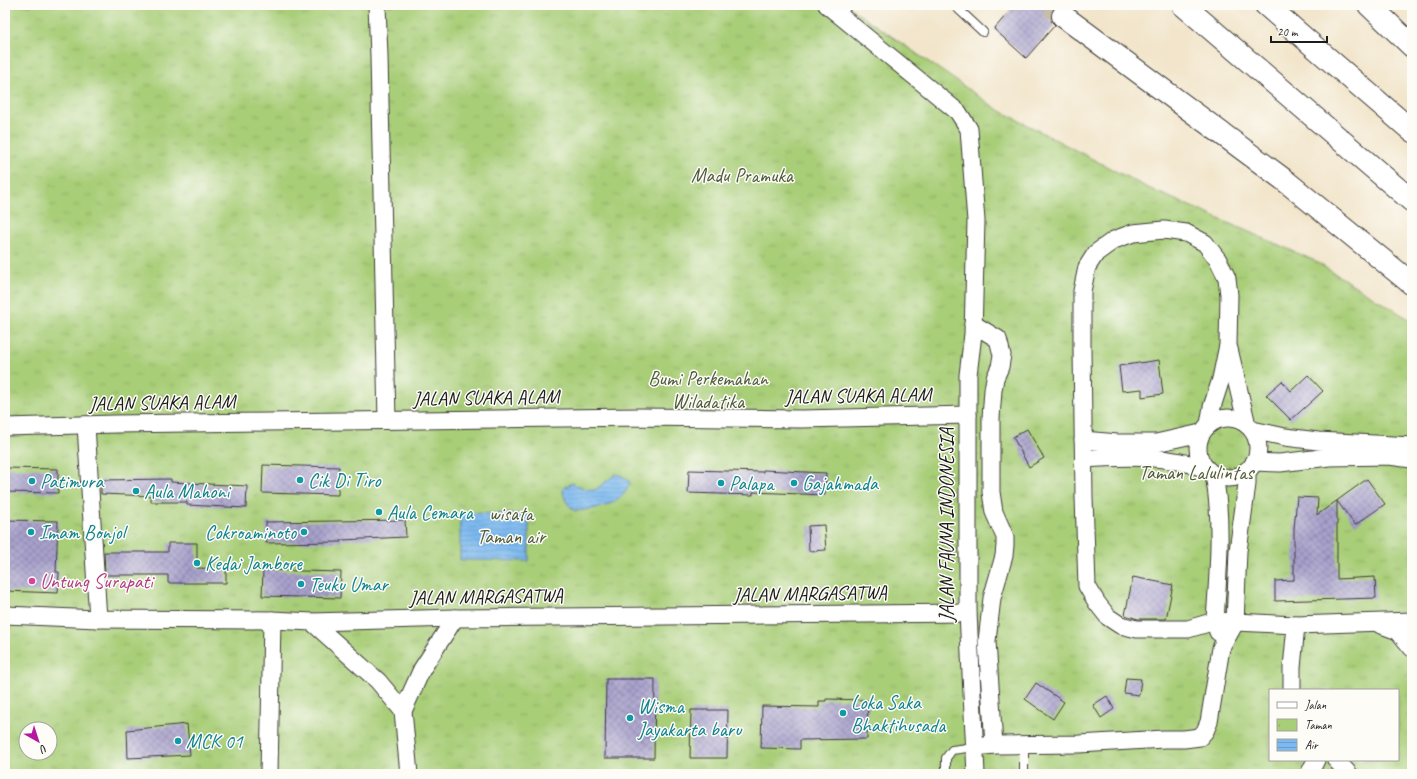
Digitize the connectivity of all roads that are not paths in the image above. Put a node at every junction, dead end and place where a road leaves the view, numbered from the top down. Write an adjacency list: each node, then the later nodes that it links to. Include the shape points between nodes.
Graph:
1 (377, 5): 16 (street)
2 (954, 5): 8 (lane)
3 (1183, 5): 11 (highway)
4 (1266, 5): 10 (highway)
5 (1369, 5): 9 (highway)
6 (839, 8): 13 (street, JALAN FAUNA INDONESIA, via 958,112 969,129 976,221)
7 (1063, 16): 12 (highway, via 1283,178)
8 (983, 32)
9 (1412, 46)
10 (1412, 130)
11 (1412, 201)
12 (1412, 284)
13 (973, 324): 15 (street, JALAN FAUNA INDONESIA, via 968,376); 42 (street, via 998,339 1002,356 995,378 991,418 994,512 1006,545 992,598 987,641)
14 (1228, 345): 19 (street); 20 (street, via 1221,379); 21 (street, via 1230,306 1226,278 1218,260 1205,243 1186,233 1164,230 1133,233 1114,240 1096,252 1087,267 1082,291)
15 (968, 416): 16 (street, JALAN SUAKA ALAM); 27 (street, JALAN FAUNA INDONESIA)
16 (387, 420): 17 (street, JALAN SUAKA ALAM)
17 (86, 425): 18 (street, JALAN SUAKA ALAM); 30 (street)
18 (5, 427)
19 (1250, 427): 20 (street, via 1242,420 1228,417 1221,418); 22 (street, via 1285,437 1318,441); 25 (street, via 1258,446)
20 (1205, 429): 21 (street, via 1156,443 1125,444); 26 (street, via 1198,441 1199,456)
21 (1084, 440): 23 (street)
22 (1412, 446)
23 (1084, 458): 26 (street, via 1157,458 1192,464); 32 (street, via 1087,586 1100,608 1120,625 1137,629 1188,629)
24 (1412, 459): 25 (street, via 1389,456 1329,457)
25 (1251, 466): 26 (street, via 1240,475 1231,478); 36 (street, via 1238,551)
26 (1211, 472): 32 (street, via 1217,492 1220,524)
27 (968, 613): 29 (street, JALAN MARGASATWA); 44 (street, JALAN FAUNA INDONESIA)
28 (5, 615): 30 (street, JALAN MARGASATWA)
29 (455, 618): 34 (street, JALAN MARGASATWA); 41 (street, via 422,669)
30 (98, 619): 31 (street, JALAN MARGASATWA)
31 (272, 620): 34 (street, JALAN MARGASATWA); 47 (street)
32 (1215, 621): 36 (street); 38 (street)
33 (1412, 621): 35 (street)
34 (312, 622): 41 (street, via 378,681)
35 (1375, 622): 37 (street); 39 (street, via 1398,631)
36 (1235, 623): 37 (street); 38 (street)
37 (1296, 625): 40 (street)
38 (1221, 648): 43 (street, via 1209,722 1200,737)
39 (1412, 648)
40 (1292, 689)
41 (403, 711): 48 (street)
42 (994, 745): 43 (street); 44 (street)
43 (1024, 745): 51 (lane)
44 (975, 747): 49 (lane, via 952,750 946,758); 50 (street, JALAN FAUNA INDONESIA)
45 (1316, 761): 52 (street)
46 (1337, 761): 53 (street)
47 (269, 774)
48 (408, 774)
49 (946, 774)
50 (976, 774)
51 (1024, 774)
52 (1309, 774)
53 (1350, 774)

